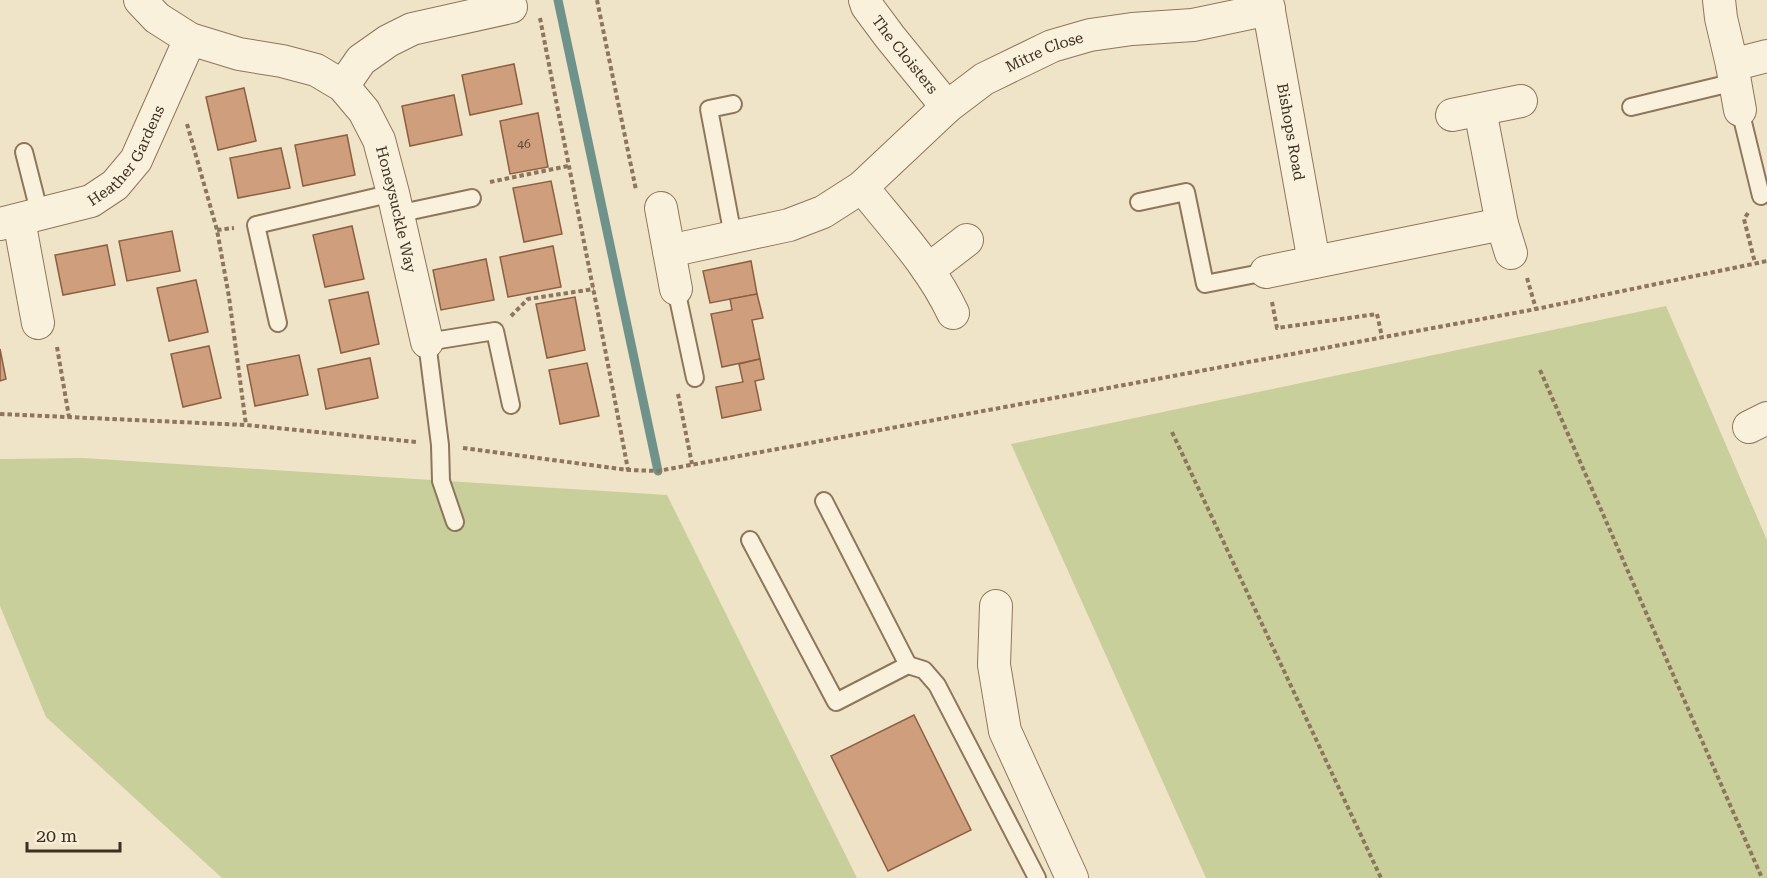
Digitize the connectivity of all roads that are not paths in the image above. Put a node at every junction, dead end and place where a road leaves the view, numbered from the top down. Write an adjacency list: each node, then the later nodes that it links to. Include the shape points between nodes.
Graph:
1 (140, 0): 6 (street, Honeysuckle Way, via 157,18)
2 (865, 0): 12 (street, The Cloisters)
3 (1719, 0): 9 (street)
4 (1268, 4): 12 (street, Mitre Close, via 1193,25 1090,35 1052,46 984,79); 27 (street, Bishops Road)
5 (525, 9): 8 (street, via 412,29 361,60)
6 (190, 39): 8 (street, Honeysuckle Way, via 316,70); 21 (street, Heather Gardens, via 136,160 115,185 91,201)
7 (1767, 56): 9 (street)
8 (343, 86): 19 (street, Honeysuckle Way, via 364,111 379,140)
9 (1735, 86): 13 (lane); 16 (lane)
10 (1521, 101): 22 (street, via 1466,112)
11 (733, 104): 23 (lane, via 709,109)
12 (947, 107): 15 (street, Mitre Close)
13 (1631, 107)
14 (24, 152): 21 (lane)
15 (862, 187): 23 (street, Mitre Close, via 823,212 789,225); 28 (street)
16 (1761, 196)
17 (472, 198): 19 (lane)
18 (1139, 202): 29 (lane, via 1186,192 1205,284)
19 (395, 203): 33 (lane, via 256,225); 34 (street, Honeysuckle Way)
20 (661, 208): 25 (street)
21 (20, 220): 32 (street)
22 (1502, 224): 26 (street); 27 (street)
23 (733, 236): 25 (street, Mitre Close)
24 (967, 240): 28 (street)
25 (669, 251): 30 (street)
26 (1511, 253)
27 (1314, 262): 29 (street)
28 (928, 270): 31 (street)
29 (1266, 272)
30 (676, 290): 35 (lane)
31 (953, 314)
32 (38, 323)
33 (278, 323)
34 (427, 342): 36 (lane, via 495,331); 38 (lane, via 441,481)
35 (694, 378)
36 (511, 405)
37 (824, 501): 41 (lane)
38 (455, 522)
39 (750, 540): 41 (lane, via 836,702)
40 (996, 606): 42 (street, via 994,665 1005,731)
41 (908, 665): 43 (lane, via 924,670 937,685)
42 (1068, 870)
43 (1037, 878)

